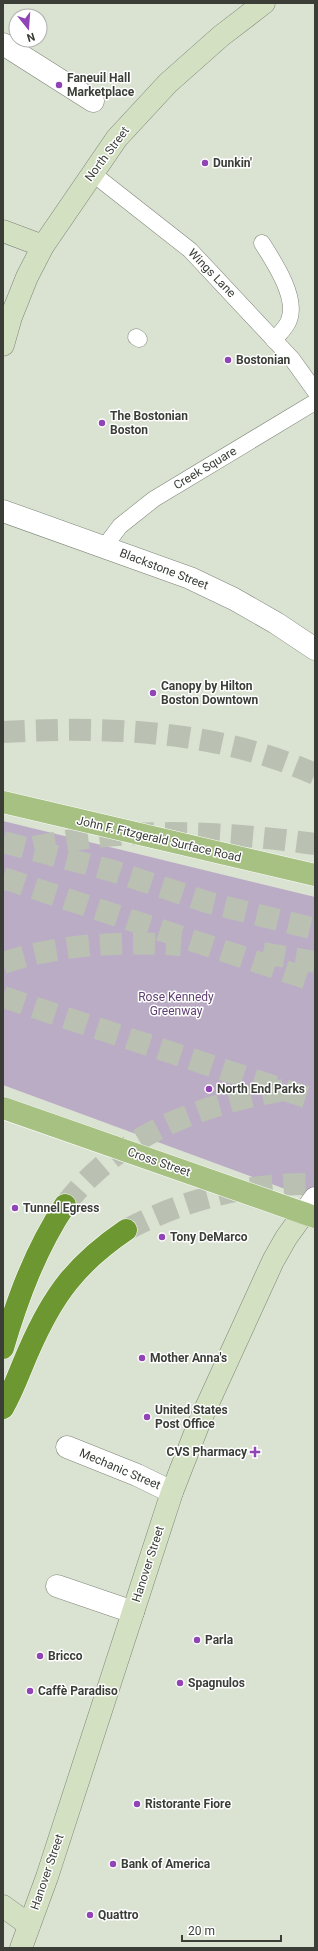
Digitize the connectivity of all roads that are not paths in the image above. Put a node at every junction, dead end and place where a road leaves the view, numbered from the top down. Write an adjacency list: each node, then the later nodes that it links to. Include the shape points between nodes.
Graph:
1 (264, 3): 4 (main road, North Street, via 221,36 168,84 117,138)
2 (3, 44): 3 (street)
3 (93, 101)
4 (92, 173): 7 (main road, North Street); 8 (lane, Wings Lane, via 190,250)
5 (3, 231): 7 (main road)
6 (262, 243): 8 (lane, via 274,262 292,304 289,321)
7 (43, 246): 9 (main road, North Street, via 27,277)
8 (274, 340): 10 (lane, Wings Lane, via 292,359)
9 (3, 345)
10 (315, 391)
11 (315, 402): 13 (lane, Creek Square, via 154,499 120,526)
12 (3, 511): 13 (street, Blackstone Street)
13 (105, 546): 14 (street, Blackstone Street, via 190,578 228,596)
14 (315, 649)
15 (3, 802): 16 (main road, John F. Fitzgerald Surface Road)
16 (315, 875)
17 (3, 1108): 19 (main road, Cross Street)
18 (66, 1205): 21 (highway, via 44,1241 24,1284)
19 (311, 1209): 24 (main road, Hanover Street, via 286,1238 273,1261 199,1423)
20 (126, 1230): 22 (highway, via 90,1257 62,1289 37,1332 15,1387)
21 (3, 1348)
22 (3, 1408)
23 (67, 1447): 24 (street, Mechanic Street)
24 (172, 1492): 26 (main road, Hanover Street)
25 (57, 1586): 26 (street)
26 (133, 1612): 28 (main road, Hanover Street)
27 (3, 1906): 28 (main road)
28 (27, 1941)

